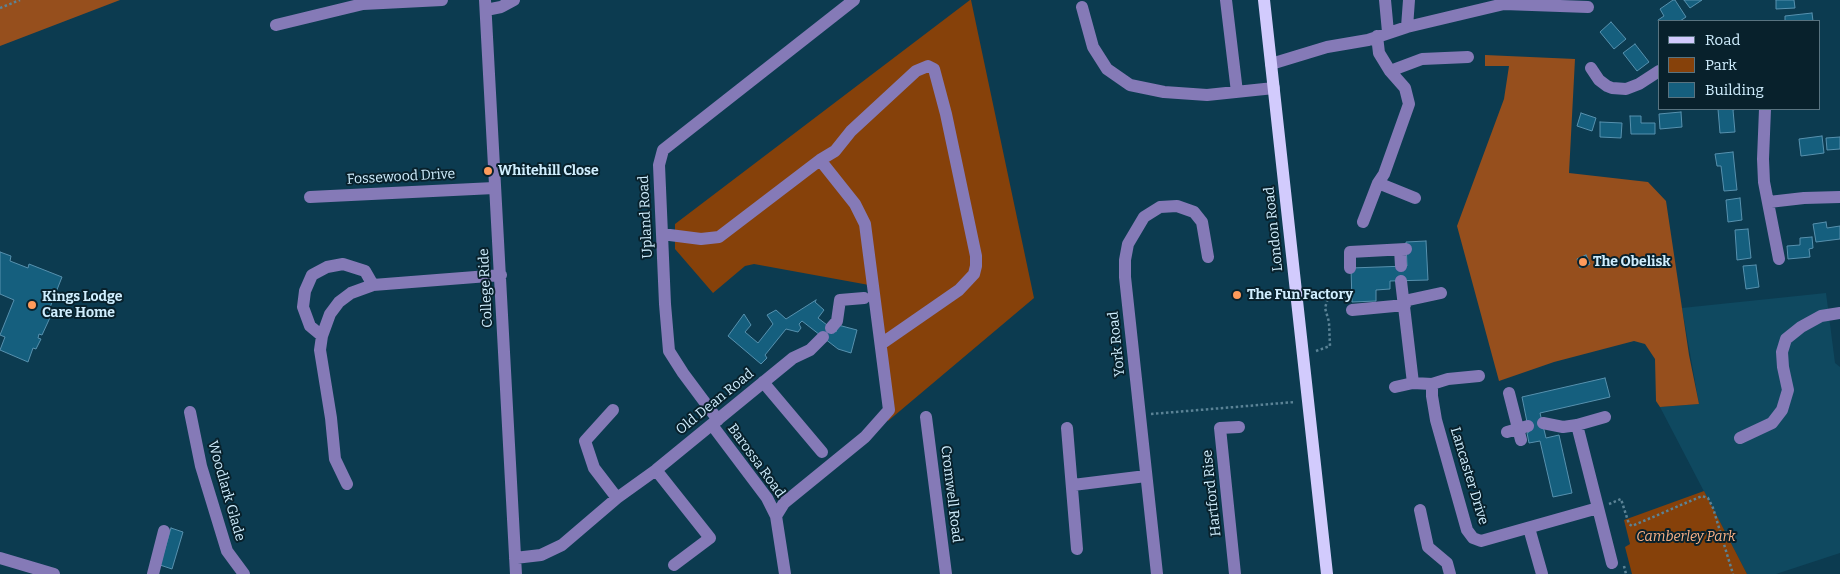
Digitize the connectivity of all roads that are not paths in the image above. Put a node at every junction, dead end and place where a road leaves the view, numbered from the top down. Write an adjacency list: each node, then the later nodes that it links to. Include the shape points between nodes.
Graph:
1 (442, 0): 11 (street, via 362,4)
2 (514, 0): 8 (street, via 501,7)
3 (854, 0): 30 (street, Upland Road, via 663,150 659,165)
4 (1226, 0): 20 (street)
5 (1264, 0): 15 (main road, London Road)
6 (1385, 0): 13 (street)
7 (1409, 0): 12 (street)
8 (485, 5): 24 (street, College Ride)
9 (1082, 7): 20 (street, via 1093,47 1107,69 1130,85 1164,92 1207,95)
10 (1588, 7): 12 (street, via 1504,4)
11 (276, 25)
12 (1407, 26): 13 (street)
13 (1382, 34): 15 (street); 17 (street, via 1379,53)
14 (1468, 56): 17 (street, via 1422,59)
15 (1271, 64): 19 (main road, London Road)
16 (1590, 68): 18 (street, via 1607,86 1626,89)
17 (1390, 71): 23 (street, via 1405,88 1409,104)
18 (1658, 72)
19 (1274, 88): 20 (street); 85 (main road, London Road)
20 (1236, 92)
21 (1765, 110): 28 (street, via 1764,182)
22 (820, 160): 30 (street, via 719,237 701,240); 43 (street, via 855,204 865,224); 43 (street, via 835,150 916,71 928,66 934,69 976,266 974,274 959,290)
23 (1378, 183): 27 (street); 29 (street)
24 (494, 188): 25 (street, Fossewood Drive); 35 (street, College Ride)
25 (310, 197)
26 (1840, 197): 28 (street)
27 (1414, 198)
28 (1769, 202): 32 (street)
29 (1363, 222)
30 (662, 234): 54 (street, Upland Road, via 669,351)
31 (1208, 257): 63 (street, York Road, via 1202,222 1194,212 1177,206 1160,207 1144,217 1128,244 1124,277)
32 (1779, 258)
33 (1401, 266): 34 (street, via 1403,250 1350,252)
34 (1350, 268)
35 (501, 275): 36 (street); 74 (street, College Ride)
36 (373, 285): 42 (street, via 339,302 330,314); 42 (street, via 365,271 343,264 327,267 312,275 303,307 310,326)
37 (1441, 293): 38 (street)
38 (1403, 294): 40 (street); 46 (street)
39 (864, 298): 45 (street, Old Dean Road, via 840,300 837,321 827,333 810,350 793,358)
40 (1352, 310)
41 (1840, 313): 60 (street, via 1821,316 1786,339 1782,352 1788,390 1782,410 1772,423)
42 (322, 336): 64 (street, via 320,350 335,459)
43 (881, 344): 69 (street, via 889,410 865,437 784,503)
44 (1479, 376): 47 (street)
45 (763, 382): 54 (street, Old Dean Road); 61 (street)
46 (1413, 383): 47 (street); 48 (street)
47 (1432, 384): 70 (street, Lancaster Drive, via 1436,420 1467,530 1480,541)
48 (1395, 387)
49 (1509, 393): 59 (street)
50 (613, 410): 66 (street, via 585,441 594,468)
51 (190, 412): 79 (street, Woodlark Glade, via 201,466 227,551)
52 (926, 417): 82 (street, Cromwell Road)
53 (1605, 417): 56 (street)
54 (715, 422): 62 (street, Old Dean Road); 69 (street, Barossa Road)
55 (1546, 425): 56 (street)
56 (1577, 425): 67 (street)
57 (1239, 427): 84 (street, Hartford Rise, via 1220,428)
58 (1067, 428): 65 (street)
59 (1519, 432)
60 (1740, 438)
61 (822, 452)
62 (656, 470): 66 (street, Old Dean Road); 76 (street, via 710,538)
63 (1146, 476): 65 (street); 83 (street, York Road)
64 (347, 484)
65 (1073, 485): 72 (street)
66 (617, 498): 74 (street, Old Dean Road, via 562,545 541,555)
67 (1598, 508): 70 (street, Lancaster Drive); 75 (street)
68 (1420, 510): 86 (street, via 1428,547 1447,563)
69 (776, 516): 81 (street, Barossa Road)
70 (1529, 528): 87 (street)
71 (164, 532): 78 (street)
72 (1078, 548)
73 (0, 558): 77 (street)
74 (515, 558): 80 (street, College Ride)
75 (1612, 563)
76 (674, 565)
77 (54, 574)
78 (152, 574)
79 (244, 574)
80 (516, 574)
81 (785, 574)
82 (946, 574)
83 (1157, 574)
84 (1235, 574)
85 (1327, 574)
86 (1450, 574)
87 (1542, 574)

